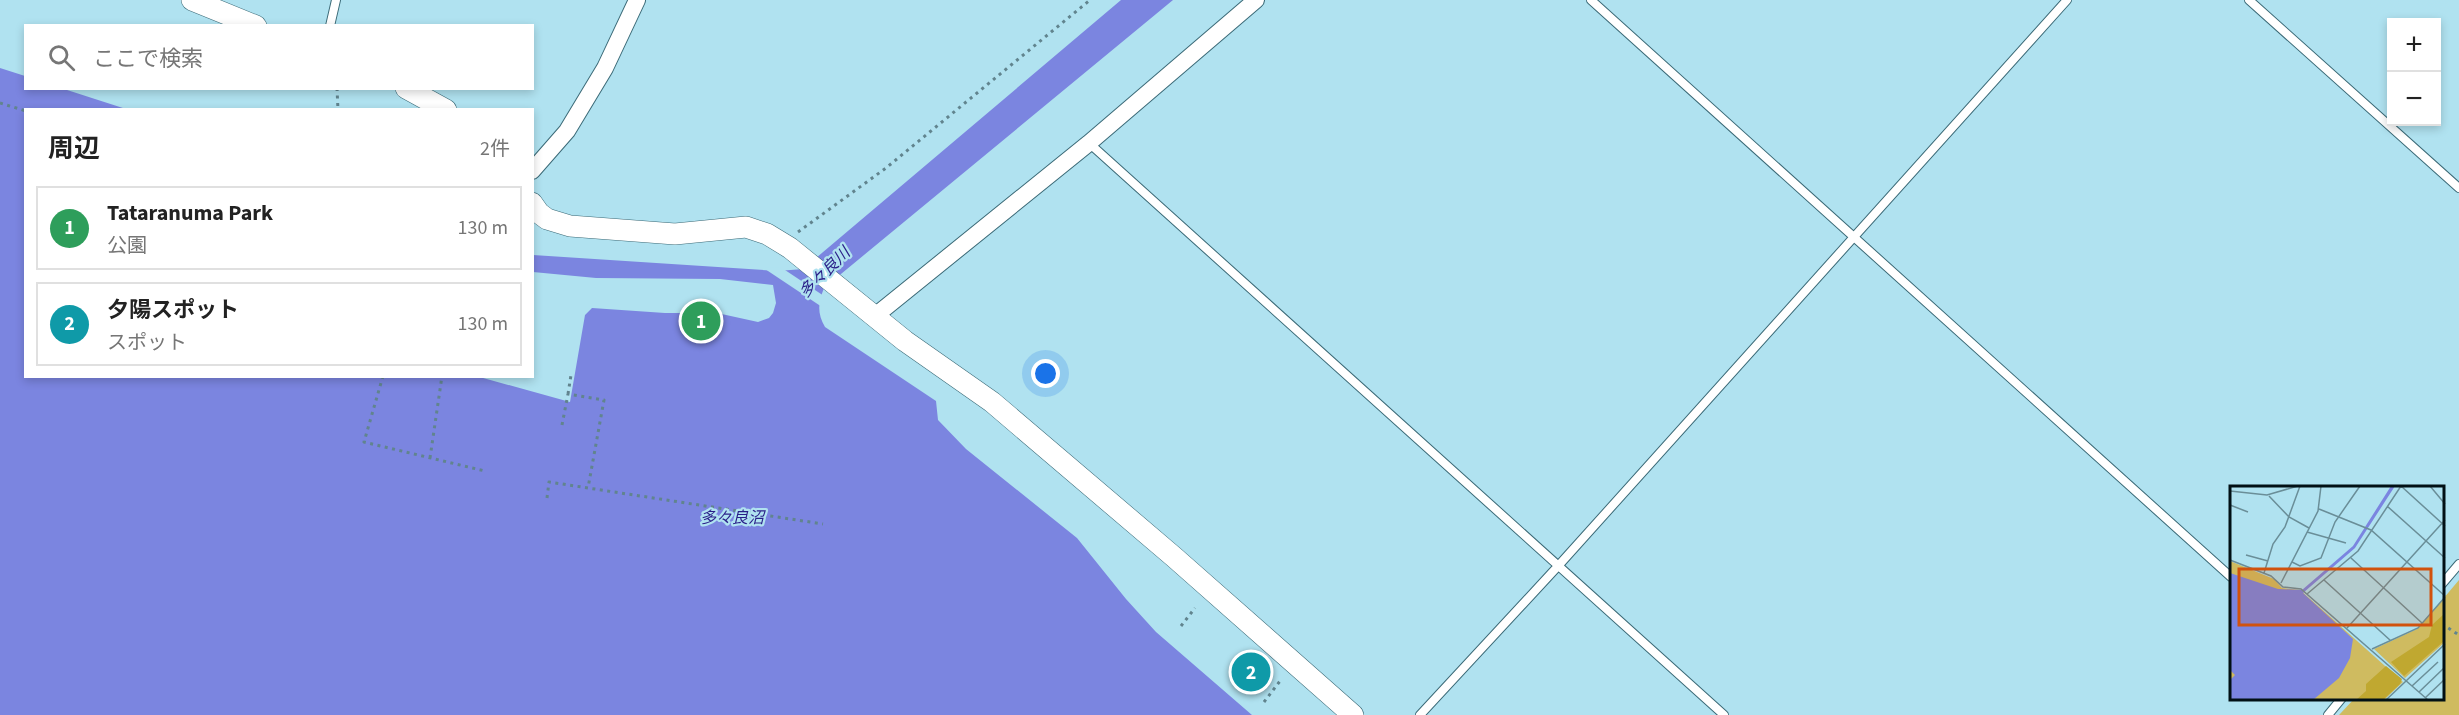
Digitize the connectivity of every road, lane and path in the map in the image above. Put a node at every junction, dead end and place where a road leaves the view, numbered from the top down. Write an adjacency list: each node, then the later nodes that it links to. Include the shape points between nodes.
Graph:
1 (192, 0): 9 (street)
2 (336, 0): 10 (lane)
3 (637, 0): 18 (street, via 605,68 567,131)
4 (1090, 0): 22 (path)
5 (1256, 0): 17 (street)
6 (1591, 0): 21 (lane)
7 (2067, 0): 21 (lane)
8 (2249, 0): 19 (lane)
9 (251, 24)
10 (330, 24)
11 (337, 90): 14 (path)
12 (410, 90): 15 (street)
13 (0, 103): 16 (path)
14 (338, 108)
15 (442, 108)
16 (24, 110)
17 (1089, 143): 23 (street); 35 (lane)
18 (534, 169)
19 (2459, 188)
20 (534, 206): 22 (street, via 548,219 570,226 675,234 746,227)
21 (1854, 237): 35 (lane); 36 (lane)
22 (786, 246): 23 (street)
23 (875, 316): 45 (street, via 992,402)
24 (571, 375): 27 (path)
25 (382, 378): 29 (path, via 364,442)
26 (442, 378): 29 (path)
27 (568, 394): 28 (path); 31 (path, via 604,400)
28 (562, 425)
29 (430, 458): 30 (path)
30 (485, 471)
31 (588, 488): 32 (path, via 549,482); 33 (path)
32 (547, 498)
33 (824, 524)
34 (2459, 564): 37 (lane)
35 (1559, 565): 46 (lane); 47 (lane)
36 (2230, 576)
37 (2444, 582)
38 (1195, 608): 40 (path)
39 (2444, 625): 41 (path)
40 (1182, 626)
41 (2459, 636)
42 (1280, 681): 44 (path)
43 (2341, 700): 48 (lane)
44 (1264, 702)
45 (1353, 715)
46 (1420, 715)
47 (1724, 715)
48 (2328, 715)

